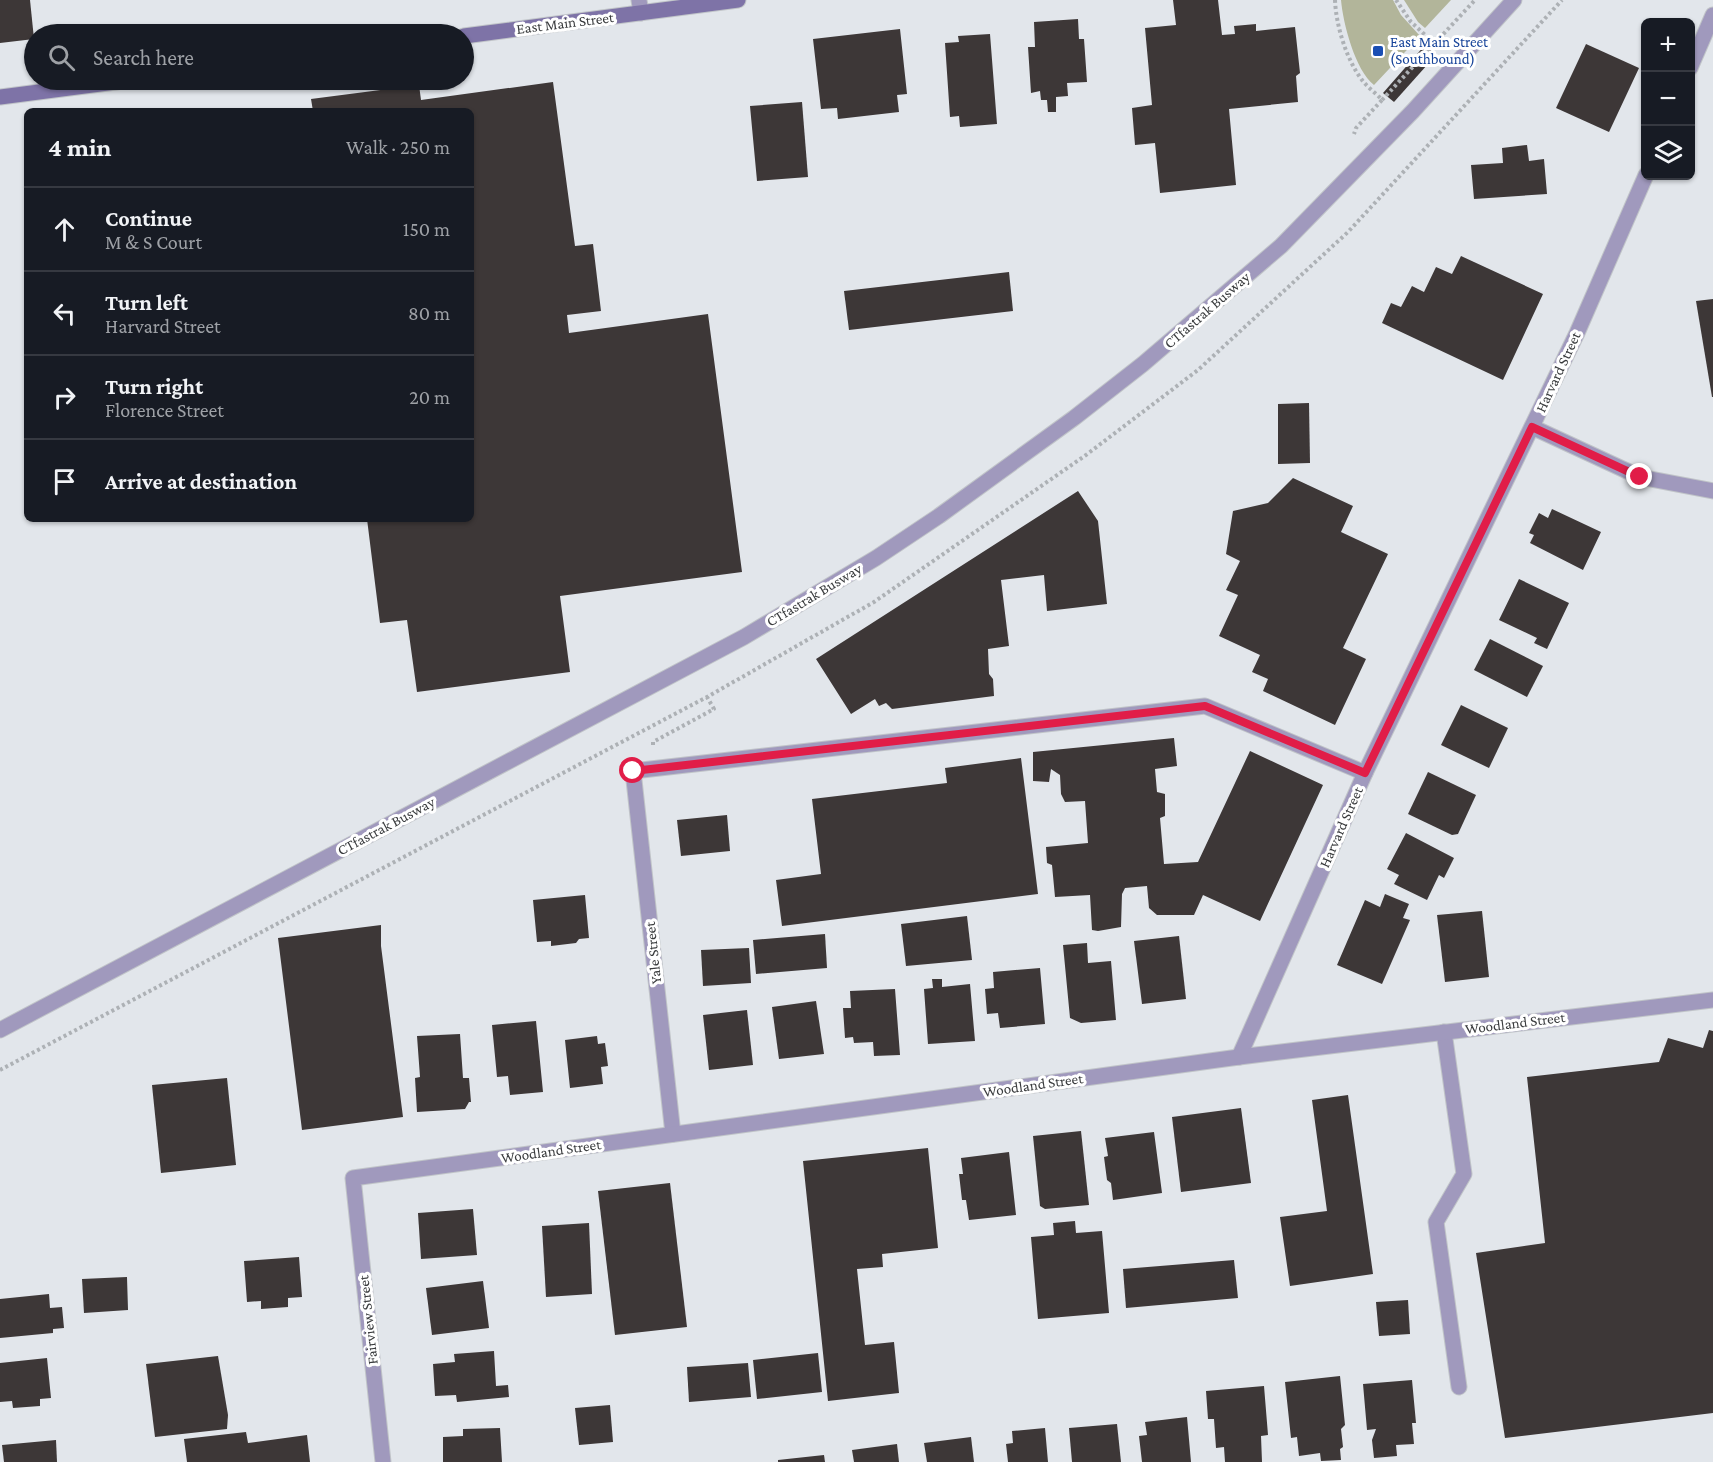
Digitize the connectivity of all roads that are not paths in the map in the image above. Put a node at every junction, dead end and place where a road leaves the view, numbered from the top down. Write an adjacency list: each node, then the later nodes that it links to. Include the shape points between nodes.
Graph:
1 (738, 0): 3 (main road, East Main Street)
2 (1514, 0): 14 (street, CTfastrak Busway, via 1413,111 1281,246 1143,364 939,516 744,637)
3 (640, 6): 5 (main road, East Main Street)
4 (1713, 15): 6 (street)
5 (474, 34)
6 (1695, 56)
7 (54, 90): 8 (main road)
8 (0, 97)
9 (1644, 180): 10 (street, Harvard Street)
10 (1532, 427): 11 (street, via 1640,477); 12 (street, Harvard Street)
11 (1713, 491)
12 (1365, 773): 16 (street, Harvard Street); 17 (street, Yale Street, via 1205,706 633,771)
13 (1713, 1000): 15 (street, Woodland Street)
14 (0, 1030)
15 (1444, 1032): 16 (street, Woodland Street); 19 (street, via 1464,1174 1436,1222)
16 (1239, 1057): 17 (street, Woodland Street)
17 (673, 1134): 18 (street, Woodland Street)
18 (353, 1178): 20 (street, Fairview Street)
19 (1459, 1387)
20 (382, 1462)

